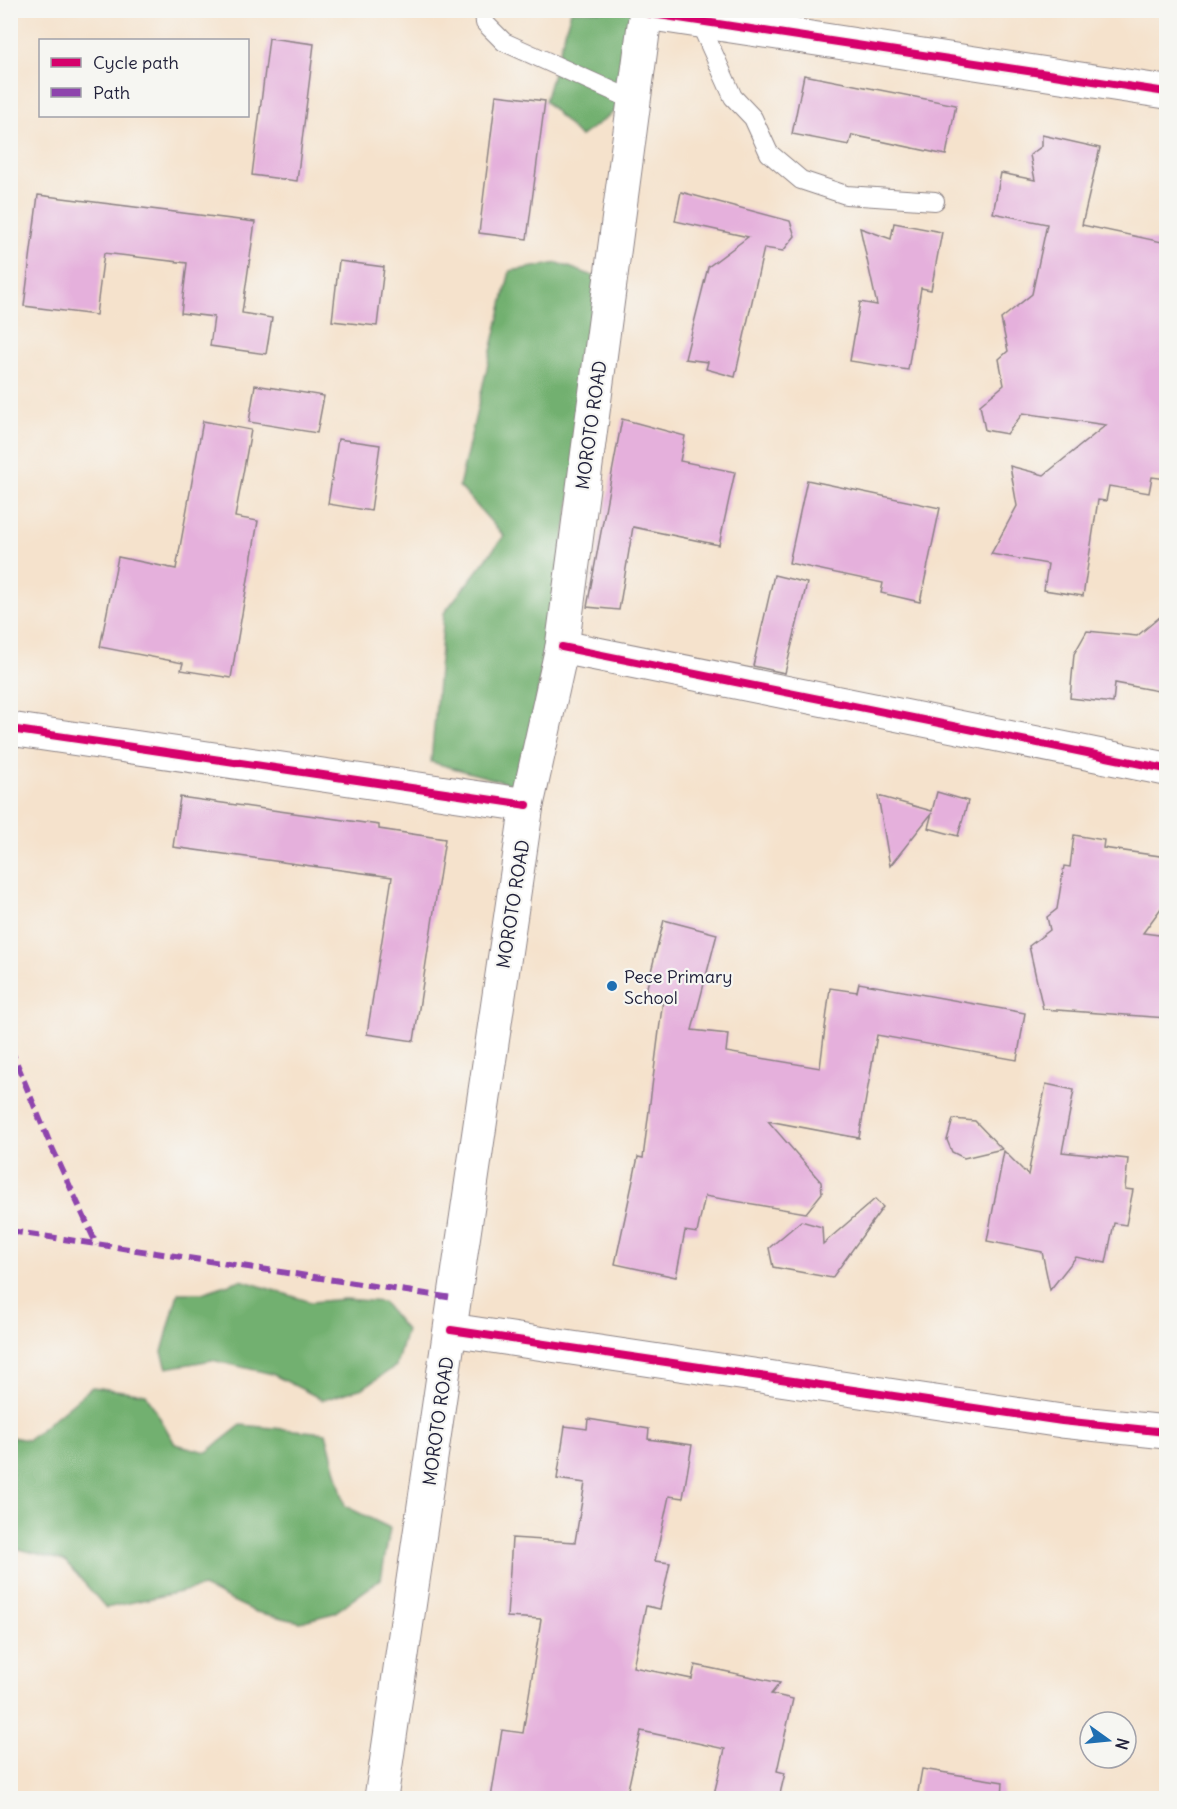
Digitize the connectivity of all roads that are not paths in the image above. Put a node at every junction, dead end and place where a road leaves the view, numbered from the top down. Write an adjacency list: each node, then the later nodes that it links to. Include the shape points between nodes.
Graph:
1 (484, 10): 5 (lane, via 484,23 504,42)
2 (646, 12): 3 (street); 5 (street, MOROTO ROAD)
3 (698, 20): 4 (street); 6 (lane, via 733,98 753,118 768,153 801,180 846,195)
4 (1167, 92)
5 (635, 101): 7 (street, MOROTO ROAD)
6 (935, 201)
7 (561, 647): 9 (street); 10 (street, MOROTO ROAD)
8 (10, 729): 10 (street)
9 (1167, 769)
10 (527, 805): 11 (street, MOROTO ROAD)
11 (451, 1330): 12 (street, via 1062,1421); 13 (street, MOROTO ROAD)
12 (1167, 1432)
13 (381, 1798)

